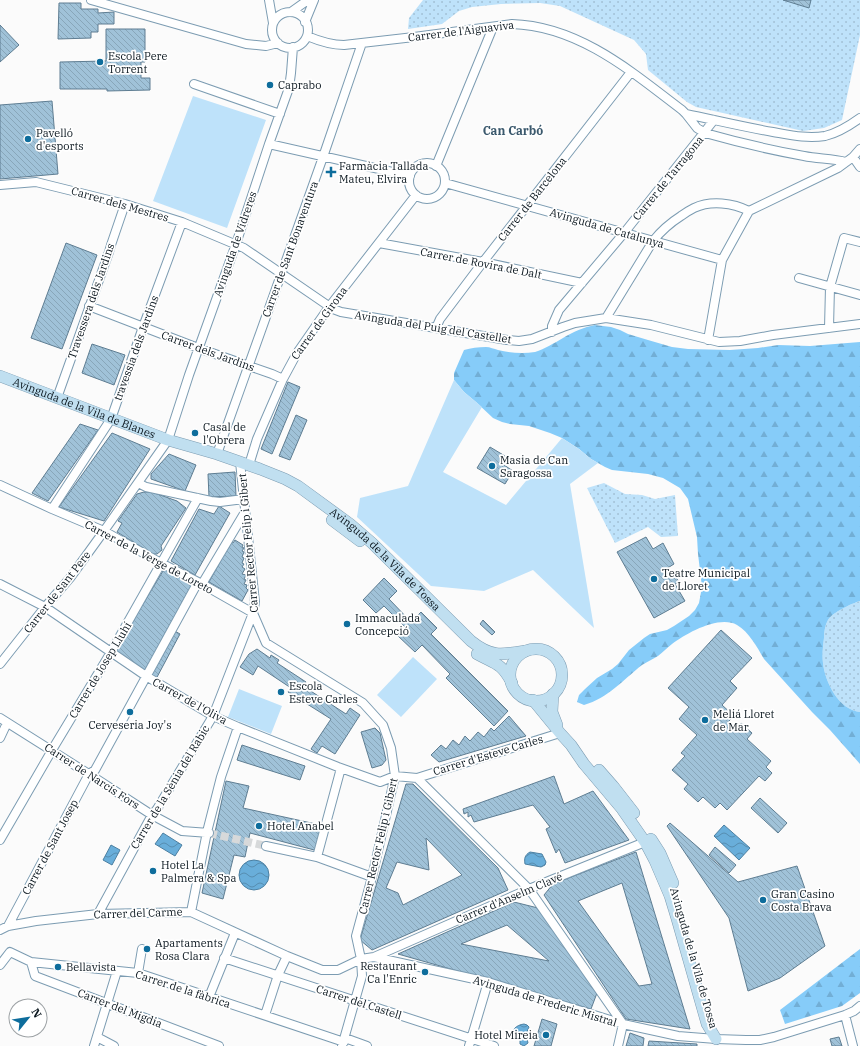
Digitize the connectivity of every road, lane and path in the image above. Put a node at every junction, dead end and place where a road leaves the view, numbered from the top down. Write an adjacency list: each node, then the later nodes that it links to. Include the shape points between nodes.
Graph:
1 (91, 0): 10 (street, via 246,44 266,46)
2 (269, 0): 7 (street)
3 (308, 0): 5 (street)
4 (314, 0): 6 (street)
5 (291, 12): 6 (street, via 299,15); 7 (street, via 282,14)
6 (305, 22): 9 (street)
7 (273, 23): 10 (street, via 272,34)
8 (493, 27): 11 (street, Carrer de l'Aiguaviva); 13 (street, Carrer de l'Aiguaviva, via 526,24 558,32 594,48); 24 (street)
9 (307, 36): 11 (street, Carrer de l'Aiguaviva, via 335,45); 12 (street)
10 (278, 43): 12 (street)
11 (362, 43): 22 (street, Carrer de Sant Bonaventura)
12 (293, 48): 15 (street, Avinguda de Vidreres, via 291,81)
13 (632, 72): 16 (street, Carrer de l'Aiguaviva); 31 (street, Carrer de Barcelona)
14 (194, 84): 15 (street)
15 (280, 114): 20 (street, Avinguda de Vidreres)
16 (686, 114): 18 (street, Carrer de l'Aiguaviva); 19 (street, Carrer de l'Aiguaviva, via 697,128)
17 (860, 118): 18 (street, Carrer de l'Aiguaviva, via 835,133 811,137)
18 (714, 120): 19 (street, Carrer de Tarragona)
19 (705, 133): 23 (street, Carrer de l'Aiguaviva, via 806,157); 34 (street, Carrer de Tarragona)
20 (268, 144): 22 (street); 38 (street, Avinguda de Vidreres)
21 (860, 149): 23 (street)
22 (323, 157): 26 (street); 41 (street, Carrer de Sant Bonaventura)
23 (849, 159): 25 (street); 32 (street, via 838,168)
24 (436, 166): 26 (street, via 421,165 415,168); 27 (street, via 443,173)
25 (860, 167)
26 (410, 176): 29 (street, via 411,188)
27 (445, 183): 29 (street, via 441,192 430,199); 31 (street, Avinguda de Catalunya)
28 (0, 185): 30 (street, Carrer dels Mestres, via 36,182)
29 (416, 195): 37 (street, Carrer de Girona)
30 (125, 204): 33 (street, Carrer dels Mestres); 46 (street, Travessera dels Jardins)
31 (528, 205): 34 (street, Avinguda de Catalunya); 40 (street, Carrer de Barcelona)
32 (749, 211): 35 (street, via 739,206 716,203 694,208 669,224); 39 (street)
33 (182, 222): 38 (street, Carrer dels Mestres); 50 (street, travessia dels Jardins)
34 (624, 233): 35 (street, Avinguda de Catalunya); 43 (street, Carrer de Tarragona)
35 (653, 241): 39 (street, Avinguda de Catalunya); 48 (street)
36 (860, 242): 44 (street, via 844,238)
37 (379, 243): 40 (street, Carrer de Rovira de Dalt); 47 (street, Carrer de Girona)
38 (236, 244): 41 (street, Avinguda del Puig del Castellet); 55 (street, Avinguda de Vidreres)
39 (722, 260): 54 (street)
40 (483, 262): 43 (street, Carrer de Rovira de Dalt); 51 (street, Carrer de Barcelona)
41 (282, 273): 47 (street, Avinguda del Puig del Castellet); 56 (street, Carrer de Sant Bonaventura)
42 (799, 278): 44 (street)
43 (582, 283): 53 (street, Carrer de Tarragona, via 559,310)
44 (830, 287): 45 (street); 52 (street)
45 (860, 295)
46 (89, 306): 50 (street, Carrer dels Jardins); 59 (street, Travessera dels Jardins)
47 (329, 307): 51 (street, Avinguda del Puig del Castellet, via 342,312); 58 (street, Carrer de Girona, via 296,353)
48 (606, 318): 53 (street, Avinguda del Puig del Castellet, via 575,323); 54 (street, Avinguda del Puig del Castellet, via 651,325)
49 (860, 324): 52 (street, Avinguda del Puig del Castellet)
50 (143, 327): 55 (street, Carrer dels Jardins); 60 (street, travessia dels Jardins)
51 (436, 328): 53 (street, Avinguda del Puig del Castellet, via 520,341)
52 (829, 328): 54 (street, Avinguda del Puig del Castellet, via 740,341)
53 (552, 332)
54 (708, 340)
55 (198, 348): 56 (street, Carrer dels Jardins); 61 (street, Avinguda de Vidreres)
56 (248, 366): 58 (street, Carrer dels Jardins); 62 (street, Carrer de Sant Bonaventura)
57 (0, 376): 59 (main road, Avinguda de la Vila de Blanes)
58 (283, 379): 63 (street, Carrer de Girona)
59 (57, 398): 60 (main road, Avinguda de la Vila de Blanes)
60 (111, 419): 61 (main road, Avinguda de la Vila de Blanes); 68 (street, travessia dels Jardins)
61 (168, 440): 62 (main road, Avinguda de la Vila de Tossa); 64 (street, Carrer de Sant Pere)
62 (217, 454): 63 (main road, Avinguda de la Vila de Tossa)
63 (244, 464): 67 (street, Carrer Rector Felip i Gibert); 76 (main road, Avinguda de la Vila de Tossa, via 298,486 350,524 372,542 483,650 500,654); 80 (main road, Avinguda de la Vila de Tossa, via 299,496 346,530 471,650 495,662)
64 (138, 483): 66 (street); 70 (street, Carrer de Sant Pere)
65 (0, 485): 68 (street, Carrer de la Verge de Loreto)
66 (198, 498): 67 (street, via 215,502); 71 (street, Carrer de Josep Lluhí)
67 (244, 499): 69 (street, Carrer Rector Felip i Gibert)
68 (52, 509): 70 (street, Carrer de la Verge de Loreto)
69 (245, 512): 72 (street); 75 (street, Carrer Rector Felip i Gibert, via 255,602)
70 (104, 531): 71 (street, Carrer de la Verge de Loreto); 74 (street, Carrer de Sant Pere)
71 (161, 563): 72 (street, Carrer de la Verge de Loreto); 77 (street, Carrer de Josep Lluhí)
72 (200, 583): 75 (street, Carrer de la Verge de Loreto); 79 (street)
73 (0, 584): 74 (street, Carrer de l'Oliva)
74 (45, 607): 77 (street, Carrer de l'Oliva); 78 (street, Carrer de Sant Pere)
75 (253, 613): 83 (street, Carrer de la Sènia del Rabic); 92 (street, Carrer Rector Felip i Gibert, via 266,643 363,703 383,725 392,748)
76 (525, 651): 80 (main road, via 516,657 511,674); 81 (main road, via 546,650 558,661 562,677)
77 (111, 652): 79 (street, Carrer de l'Oliva); 89 (street, Carrer de Josep Lluhí)
78 (0, 664)
79 (146, 676): 83 (street, Carrer de l'Oliva); 91 (street, Carrer de Sant Josep)
80 (512, 682): 82 (main road, via 519,695)
81 (553, 694): 82 (main road, via 547,698); 86 (main road, Avinguda de la Vila de Tossa, via 552,712)
82 (533, 700): 86 (main road, Avinguda de la Vila de Tossa)
83 (213, 716): 85 (street, Carrer de l'Oliva); 94 (street, Carrer de la Sènia del Rabic)
84 (4, 720): 87 (street); 89 (street, Carrer de Narcís Fors)
85 (238, 727): 90 (street, Carrer de l'Oliva); 95 (street, via 221,777)
86 (560, 733): 88 (main road, Avinguda de la Vila de Tossa); 93 (street, Carrer d'Esteve Carles)
87 (0, 738)
88 (571, 745): 97 (main road, Avinguda de la Vila de Tossa); 128 (main road, Avinguda de la Vila de Tossa, via 613,786 634,812 660,854 681,907)
89 (52, 750): 91 (street, Carrer de Narcís Fors); 96 (street, Carrer de Josep Lluhí)
90 (341, 768): 92 (street, Carrer de l'Oliva, via 380,782); 99 (street)
91 (92, 772): 94 (street, Carrer de Narcís Fors); 104 (street, Carrer de Sant Josep)
92 (395, 776): 93 (street, Carrer de l'Oliva); 100 (street, Carrer Rector Felip i Gibert)
93 (417, 778): 101 (street)
94 (152, 815): 95 (street, Carrer de Narcís Fors, via 182,831); 103 (street, Carrer de la Sènia del Rabic)
95 (208, 833): 102 (street)
96 (0, 840)
97 (645, 842): 101 (street, Carrer d'Anselm Clavé); 128 (main road, Avinguda de la Vila de Tossa, via 670,896 707,1024)
98 (266, 846): 99 (street)
99 (317, 857): 100 (street)
100 (372, 877): 111 (street, Carrer Rector Felip i Gibert, via 356,936)
101 (529, 889): 109 (street, Carrer d'Anselm Clavé); 124 (street)
102 (191, 912): 103 (street, Carrer del Carme); 106 (street, Carrer del Carme)
103 (98, 914): 104 (street, Carrer del Carme)
104 (8, 926): 105 (street, Carrer del Carme)
105 (0, 930)
106 (235, 933): 108 (street, Carrer del Carme); 110 (street)
107 (142, 949): 115 (street)
108 (287, 956): 111 (street, Carrer del Carme, via 322,970 338,970); 116 (street)
109 (374, 957): 111 (street); 117 (street, Avinguda de Frederic Mistral)
110 (224, 958): 116 (street, Carrer del Castell); 118 (street)
111 (360, 959): 119 (street, via 362,976)
112 (31, 962): 113 (street, Carrer de la fàbrica, via 10,952); 114 (street, Carrer de la fàbrica); 120 (street, Carrer del Migdia, via 35,976)
113 (0, 965)
114 (117, 971): 115 (street, Carrer de la fàbrica); 120 (street)
115 (138, 973): 118 (street, Carrer de la fàbrica)
116 (278, 975): 119 (street, Carrer del Castell); 122 (street)
117 (488, 982): 124 (street, Avinguda de Frederic Mistral); 127 (street)
118 (209, 996): 122 (street, Carrer de la fàbrica)
119 (355, 1000): 126 (street); 127 (street, Carrer del Castell)
120 (107, 1004): 125 (street); 129 (street, Carrer del Migdia)
121 (860, 1006): 123 (street, Avinguda de Frederic Mistral)
122 (265, 1015): 126 (street, Carrer de la fàbrica)
123 (845, 1015): 128 (street, Avinguda de Frederic Mistral, via 767,1038); 136 (street)
124 (623, 1024): 128 (street, Avinguda de Frederic Mistral); 135 (street)
125 (97, 1037): 130 (street); 131 (street)
126 (344, 1042): 133 (street, Carrer de la fàbrica)
127 (470, 1042): 134 (street, Carrer del Castell)
128 (717, 1043)
129 (207, 1044): 132 (street, Carrer del Migdia)
130 (94, 1046)
131 (114, 1046)
132 (219, 1046)
133 (367, 1046)
134 (494, 1046)
135 (618, 1046)
136 (854, 1046)

